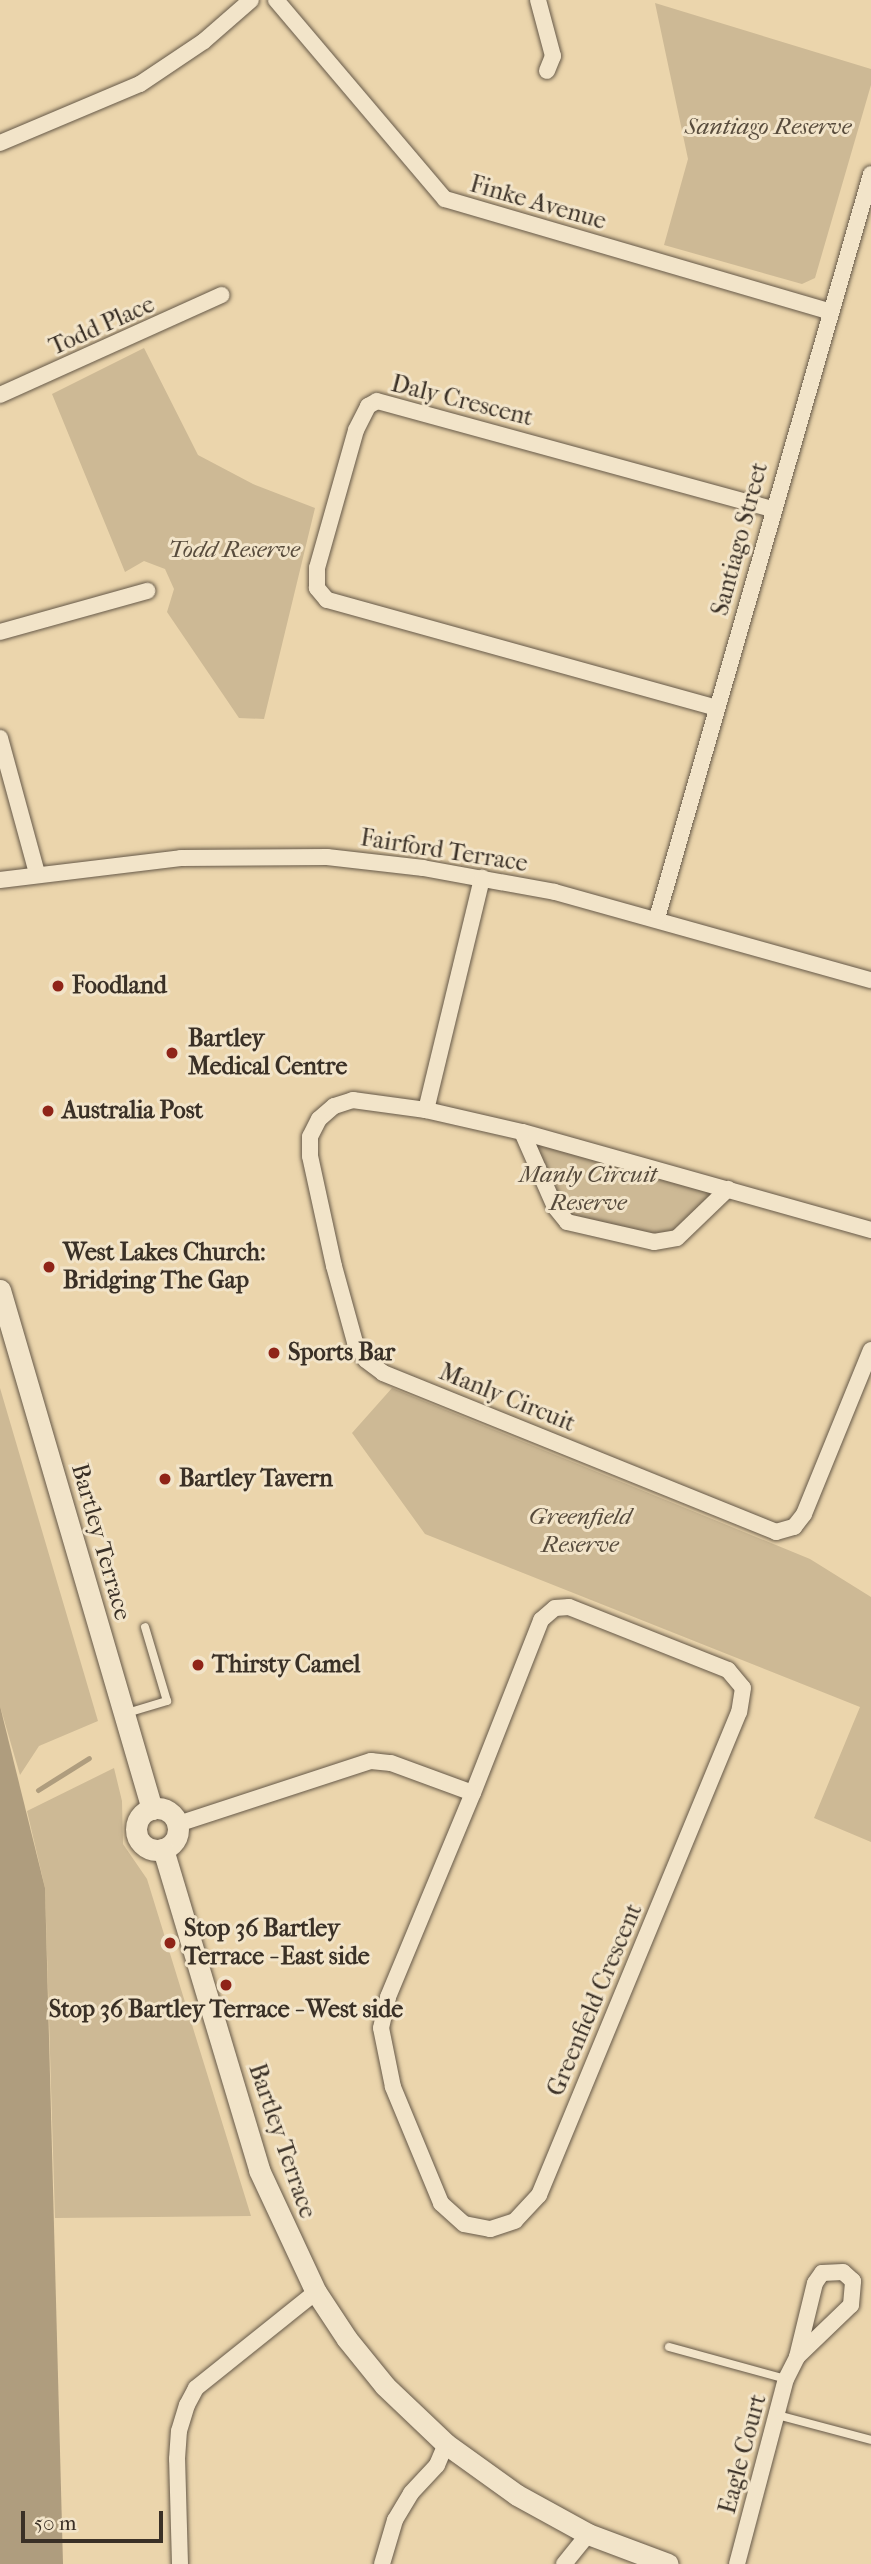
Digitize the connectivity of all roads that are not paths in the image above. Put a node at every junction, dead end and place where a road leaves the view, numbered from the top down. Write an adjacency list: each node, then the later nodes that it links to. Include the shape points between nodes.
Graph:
1 (251, 0): 5 (street, via 204,41 140,84)
2 (276, 0): 8 (street, Finke Avenue, via 445,199)
3 (538, 0): 4 (street, via 553,56)
4 (547, 71)
5 (0, 143)
6 (870, 183): 8 (street, Santiago Street)
7 (221, 295): 9 (street, Todd Place)
8 (829, 311): 10 (street, Santiago Street)
9 (0, 395)
10 (771, 509): 13 (street, Santiago Street); 13 (street, Daly Crescent, via 377,401 368,406 356,430 317,568 317,588 327,600)
11 (147, 591): 12 (street)
12 (0, 632)
13 (717, 708): 18 (street, Santiago Street)
14 (0, 738): 15 (street)
15 (37, 873): 16 (street, Fairford Terrace, via 181,858 299,857); 17 (street, Fairford Terrace)
16 (482, 878): 18 (street, Fairford Terrace); 20 (street)
17 (0, 880)
18 (657, 918): 19 (street, Fairford Terrace)
19 (871, 980)
20 (426, 1110): 21 (street, Manly Circuit); 25 (street, Manly Circuit, via 353,1100 334,1106 319,1119 310,1137 310,1156 355,1342 366,1360 383,1373 776,1532 794,1527 804,1514)
21 (522, 1132): 22 (street, Manly Circuit); 22 (street, via 555,1207 567,1222 654,1242 677,1238)
22 (728, 1189): 23 (street, Manly Circuit)
23 (871, 1230)
24 (0, 1290): 27 (street, Bartley Terrace)
25 (871, 1350)
26 (145, 1627): 27 (lane, via 167,1701)
27 (124, 1714): 29 (street, Bartley Terrace)
28 (473, 1793): 28 (street, Greenfield Crescent, via 541,1620 555,1608 569,1607 728,1670 743,1688 739,1712 539,2195 515,2221 490,2229 464,2224 441,2203 393,2087 381,2028 388,1997); 30 (street, via 391,1763 371,1761)
29 (152, 1809): 30 (street, via 165,1809); 31 (street, via 141,1816 138,1837 147,1847)
30 (178, 1824): 31 (street, via 177,1837)
31 (163, 1849): 32 (street, Bartley Terrace, via 259,2170)
32 (316, 2292): 38 (street, Bartley Terrace, via 385,2386); 40 (street, via 196,2388 187,2405 179,2431)
33 (669, 2347): 35 (lane)
34 (797, 2357): 34 (street, Eagle Court, via 851,2305 853,2281 843,2272 822,2273 815,2283); 35 (street, Eagle Court)
35 (786, 2379): 36 (street, Eagle Court)
36 (777, 2415): 37 (lane); 44 (street, Eagle Court)
37 (871, 2440)
38 (446, 2444): 39 (street, Bartley Terrace, via 517,2495); 41 (street, via 437,2466 411,2493 395,2520)
39 (588, 2534): 42 (street); 43 (street, Bartley Terrace)
40 (180, 2564)
41 (382, 2564)
42 (564, 2564)
43 (668, 2564)
44 (737, 2564)

